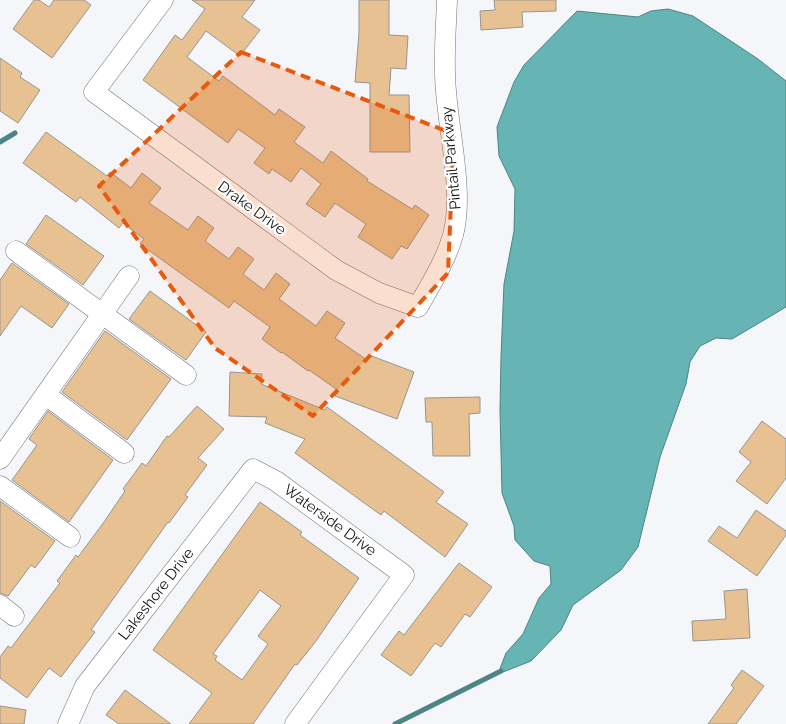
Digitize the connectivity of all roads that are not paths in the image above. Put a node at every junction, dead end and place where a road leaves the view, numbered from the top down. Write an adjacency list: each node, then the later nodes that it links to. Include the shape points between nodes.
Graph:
1 (163, 0): 5 (street, Drake Drive, via 94,92 336,270 379,293)
2 (448, 0): 5 (street, Pintail Parkway, via 445,90 457,215 449,248)
3 (16, 251): 6 (street)
4 (130, 276): 6 (street)
5 (418, 307)
6 (102, 314): 7 (street); 8 (street)
7 (186, 375)
8 (46, 395): 9 (street); 10 (street)
9 (2, 454)
10 (124, 454)
11 (253, 469): 14 (street, Lakeshore Drive, via 86,686); 15 (street, Waterside Drive, via 276,481 404,575)
12 (0, 486): 13 (street)
13 (70, 537)
14 (68, 724)
15 (295, 724)

